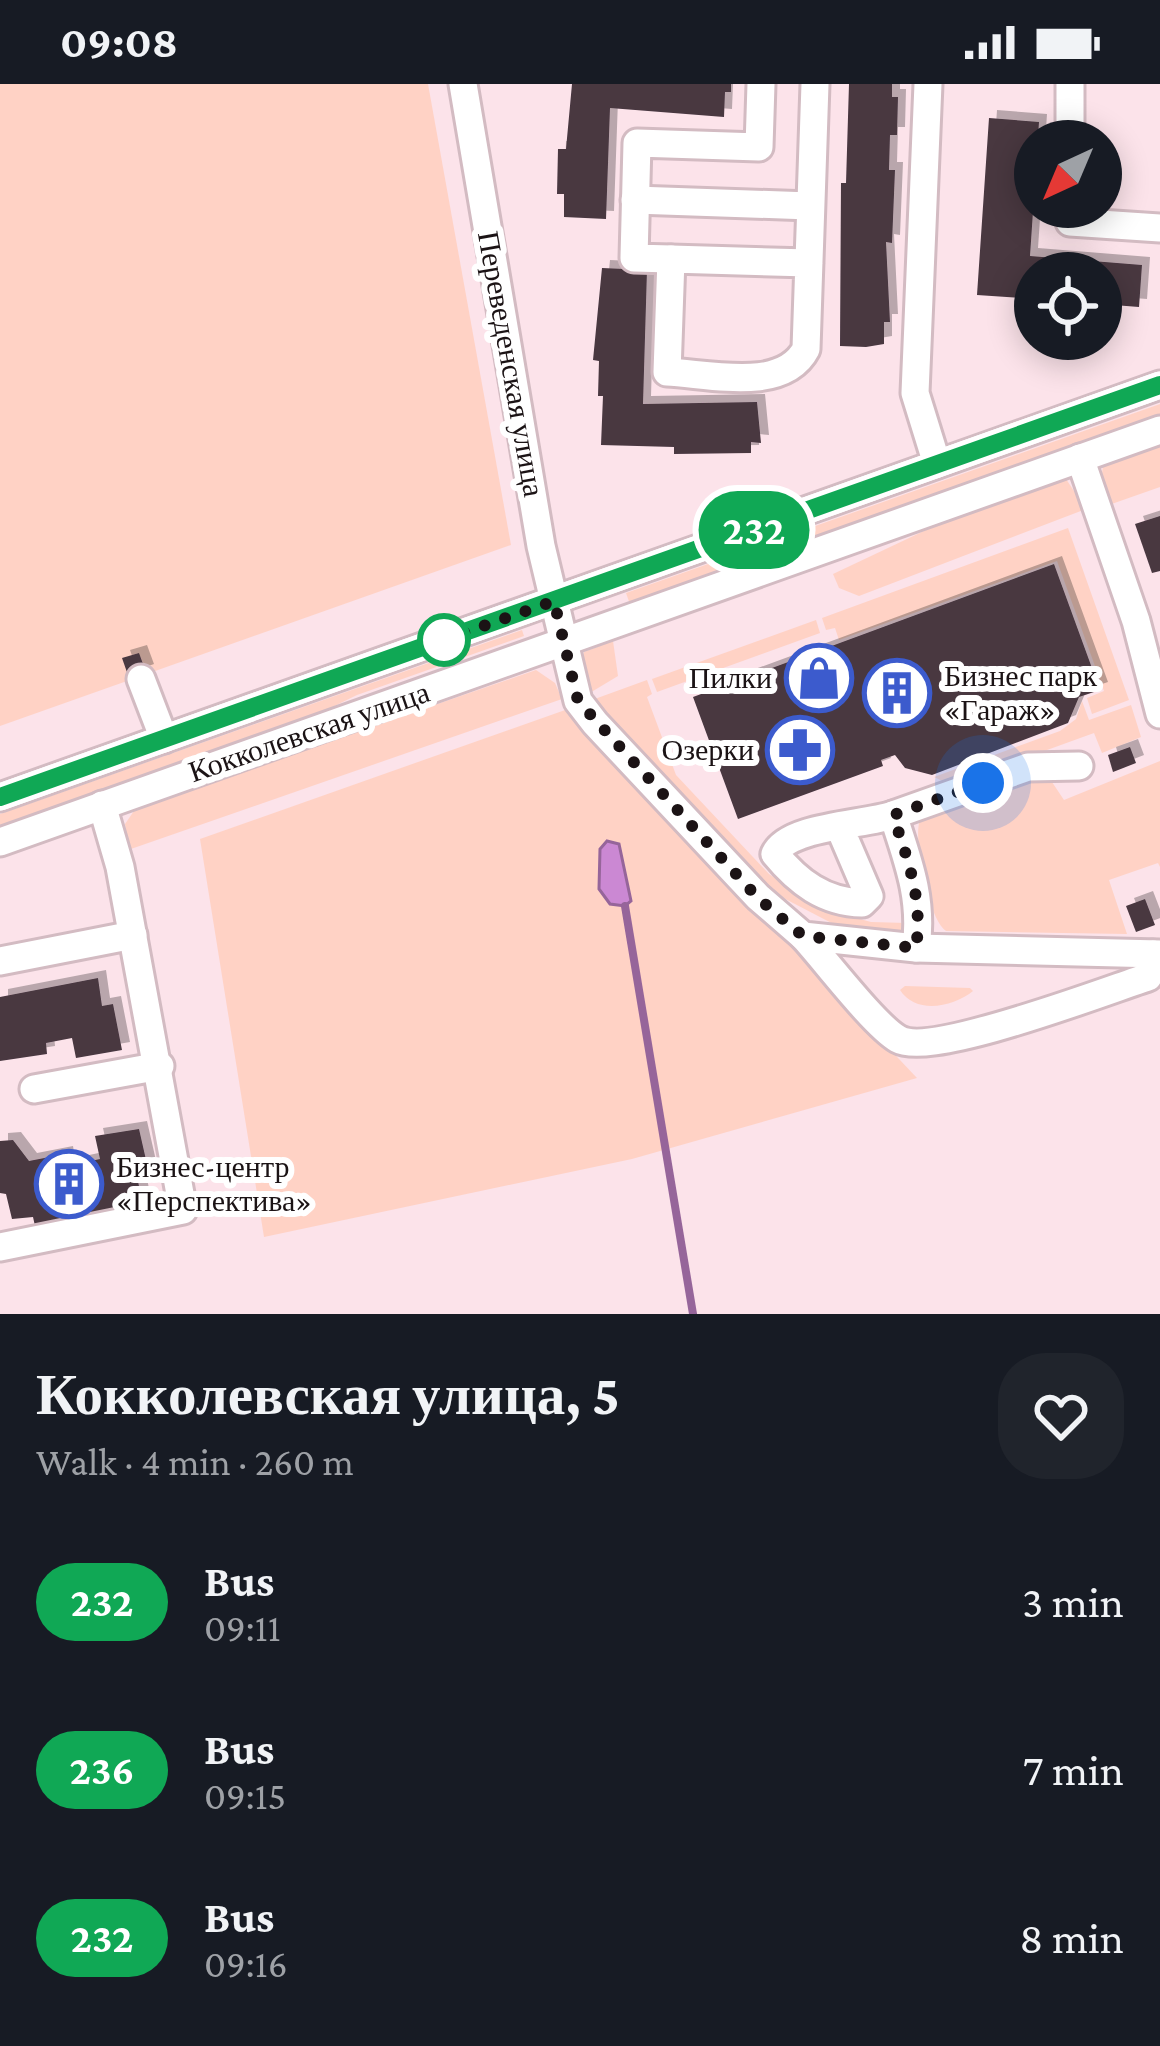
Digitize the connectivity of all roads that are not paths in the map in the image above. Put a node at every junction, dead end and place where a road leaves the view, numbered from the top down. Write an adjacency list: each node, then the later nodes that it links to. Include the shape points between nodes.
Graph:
1 (463, 84): 18 (street, Переведенская улица)
2 (761, 84): 8 (street, via 759,147 637,143)
3 (815, 84): 9 (street)
4 (928, 84): 5 (street); 17 (street, via 915,393)
5 (955, 84)
6 (1070, 84): 7 (street)
7 (1070, 120)
8 (635, 200): 9 (street); 12 (street, via 634,258)
9 (811, 206): 13 (street)
10 (1122, 225): 11 (street)
11 (1160, 228)
12 (670, 259): 13 (street); 13 (street, via 668,373 757,376 780,376 806,349)
13 (809, 263)
14 (1160, 385): 17 (street, Кокколевская улица)
15 (1160, 430): 16 (street, Кокколевская улица)
16 (1080, 458): 19 (street); 20 (street, Кокколевская улица)
17 (937, 464): 18 (street, Кокколевская улица)
18 (554, 601): 20 (street, Переведенская улица); 23 (street, Кокколевская улица)
19 (1148, 616): 22 (street)
20 (562, 644): 26 (street, Кокколевская улица); 31 (street, Переведенская улица, via 578,701 595,723)
21 (141, 679): 23 (street)
22 (1160, 714)
23 (164, 739): 25 (street, Кокколевская улица)
24 (1079, 766): 27 (street, via 1028,767)
25 (0, 797)
26 (102, 806): 29 (street, Кокколевская улица); 30 (street)
27 (893, 815): 28 (street); 32 (street, via 917,888)
28 (838, 826)
29 (0, 842)
30 (133, 935): 34 (street); 35 (street)
31 (803, 936): 32 (street); 33 (street, Переведенская улица, via 898,1039 922,1044 1148,977)
32 (916, 948): 33 (street)
33 (1157, 954)
34 (0, 961)
35 (160, 1066): 36 (street); 37 (street, via 183,1210)
36 (34, 1089)
37 (0, 1247)

